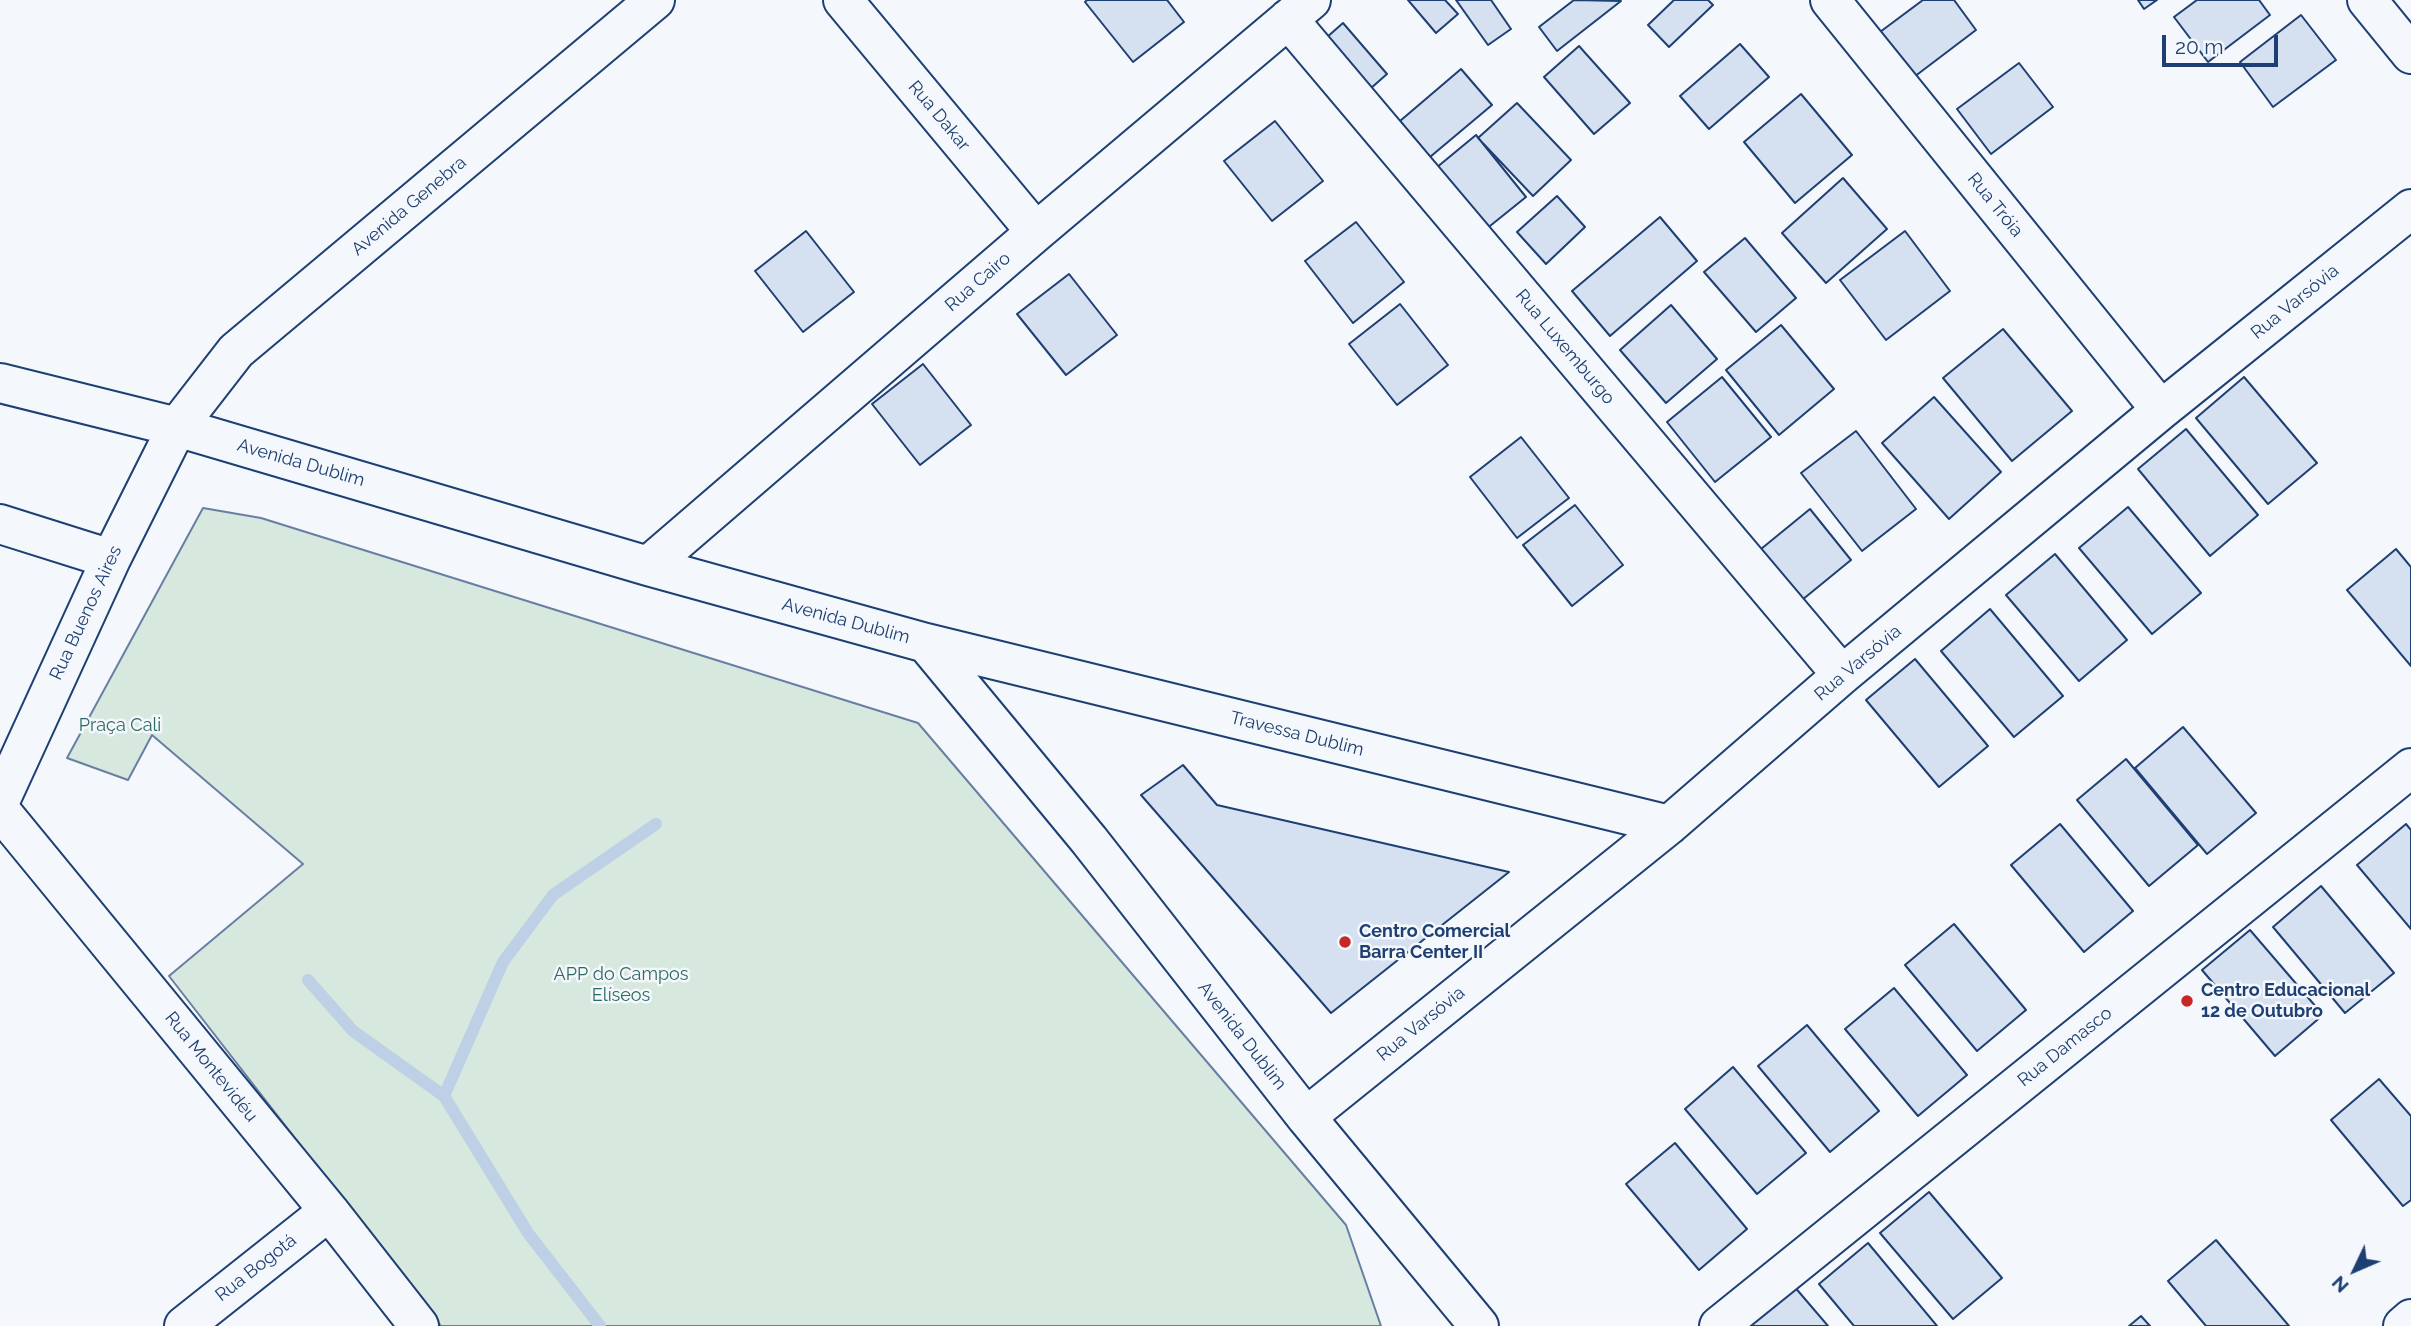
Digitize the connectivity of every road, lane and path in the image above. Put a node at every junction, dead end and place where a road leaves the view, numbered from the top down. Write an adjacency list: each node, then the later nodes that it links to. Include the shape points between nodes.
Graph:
1 (655, 0): 11 (street, Avenida Genebra, via 236,351)
2 (843, 0): 8 (street, Rua Dakar)
3 (1830, 0): 10 (street, Rua Tróia)
4 (2367, 0): 6 (street)
5 (1300, 9): 8 (street, Rua Cairo); 16 (street, Rua Luxemburgo)
6 (2411, 54)
7 (2411, 209): 10 (street, Rua Varsóvia)
8 (1036, 232): 14 (street, Rua Cairo)
9 (0, 383): 11 (street, Avenida Dublim)
10 (2161, 410): 16 (street, Rua Varsóvia)
11 (177, 427): 13 (street, Rua Buenos Aires); 14 (street, Avenida Dublim)
12 (0, 524): 13 (street)
13 (111, 559): 18 (street, Rua Buenos Aires)
14 (648, 566): 15 (street, Avenida Dublim)
15 (926, 643): 20 (street, Travessa Dublim); 21 (street, Avenida Dublim, via 1089,840)
16 (1842, 676): 20 (street, Rua Varsóvia)
17 (2411, 768): 27 (street, Rua Damasco)
18 (0, 801)
19 (0, 810): 22 (street, Rua Montevidéu)
20 (1669, 825): 21 (street, Rua Varsóvia)
21 (1306, 1117): 26 (street, Avenida Dublim)
22 (329, 1211): 24 (street, Rua Bogotá); 25 (street, Rua Montevidéu)
23 (2411, 1319): 28 (street)
24 (184, 1326)
25 (419, 1326)
26 (1479, 1326)
27 (1719, 1326)
28 (2403, 1326)

